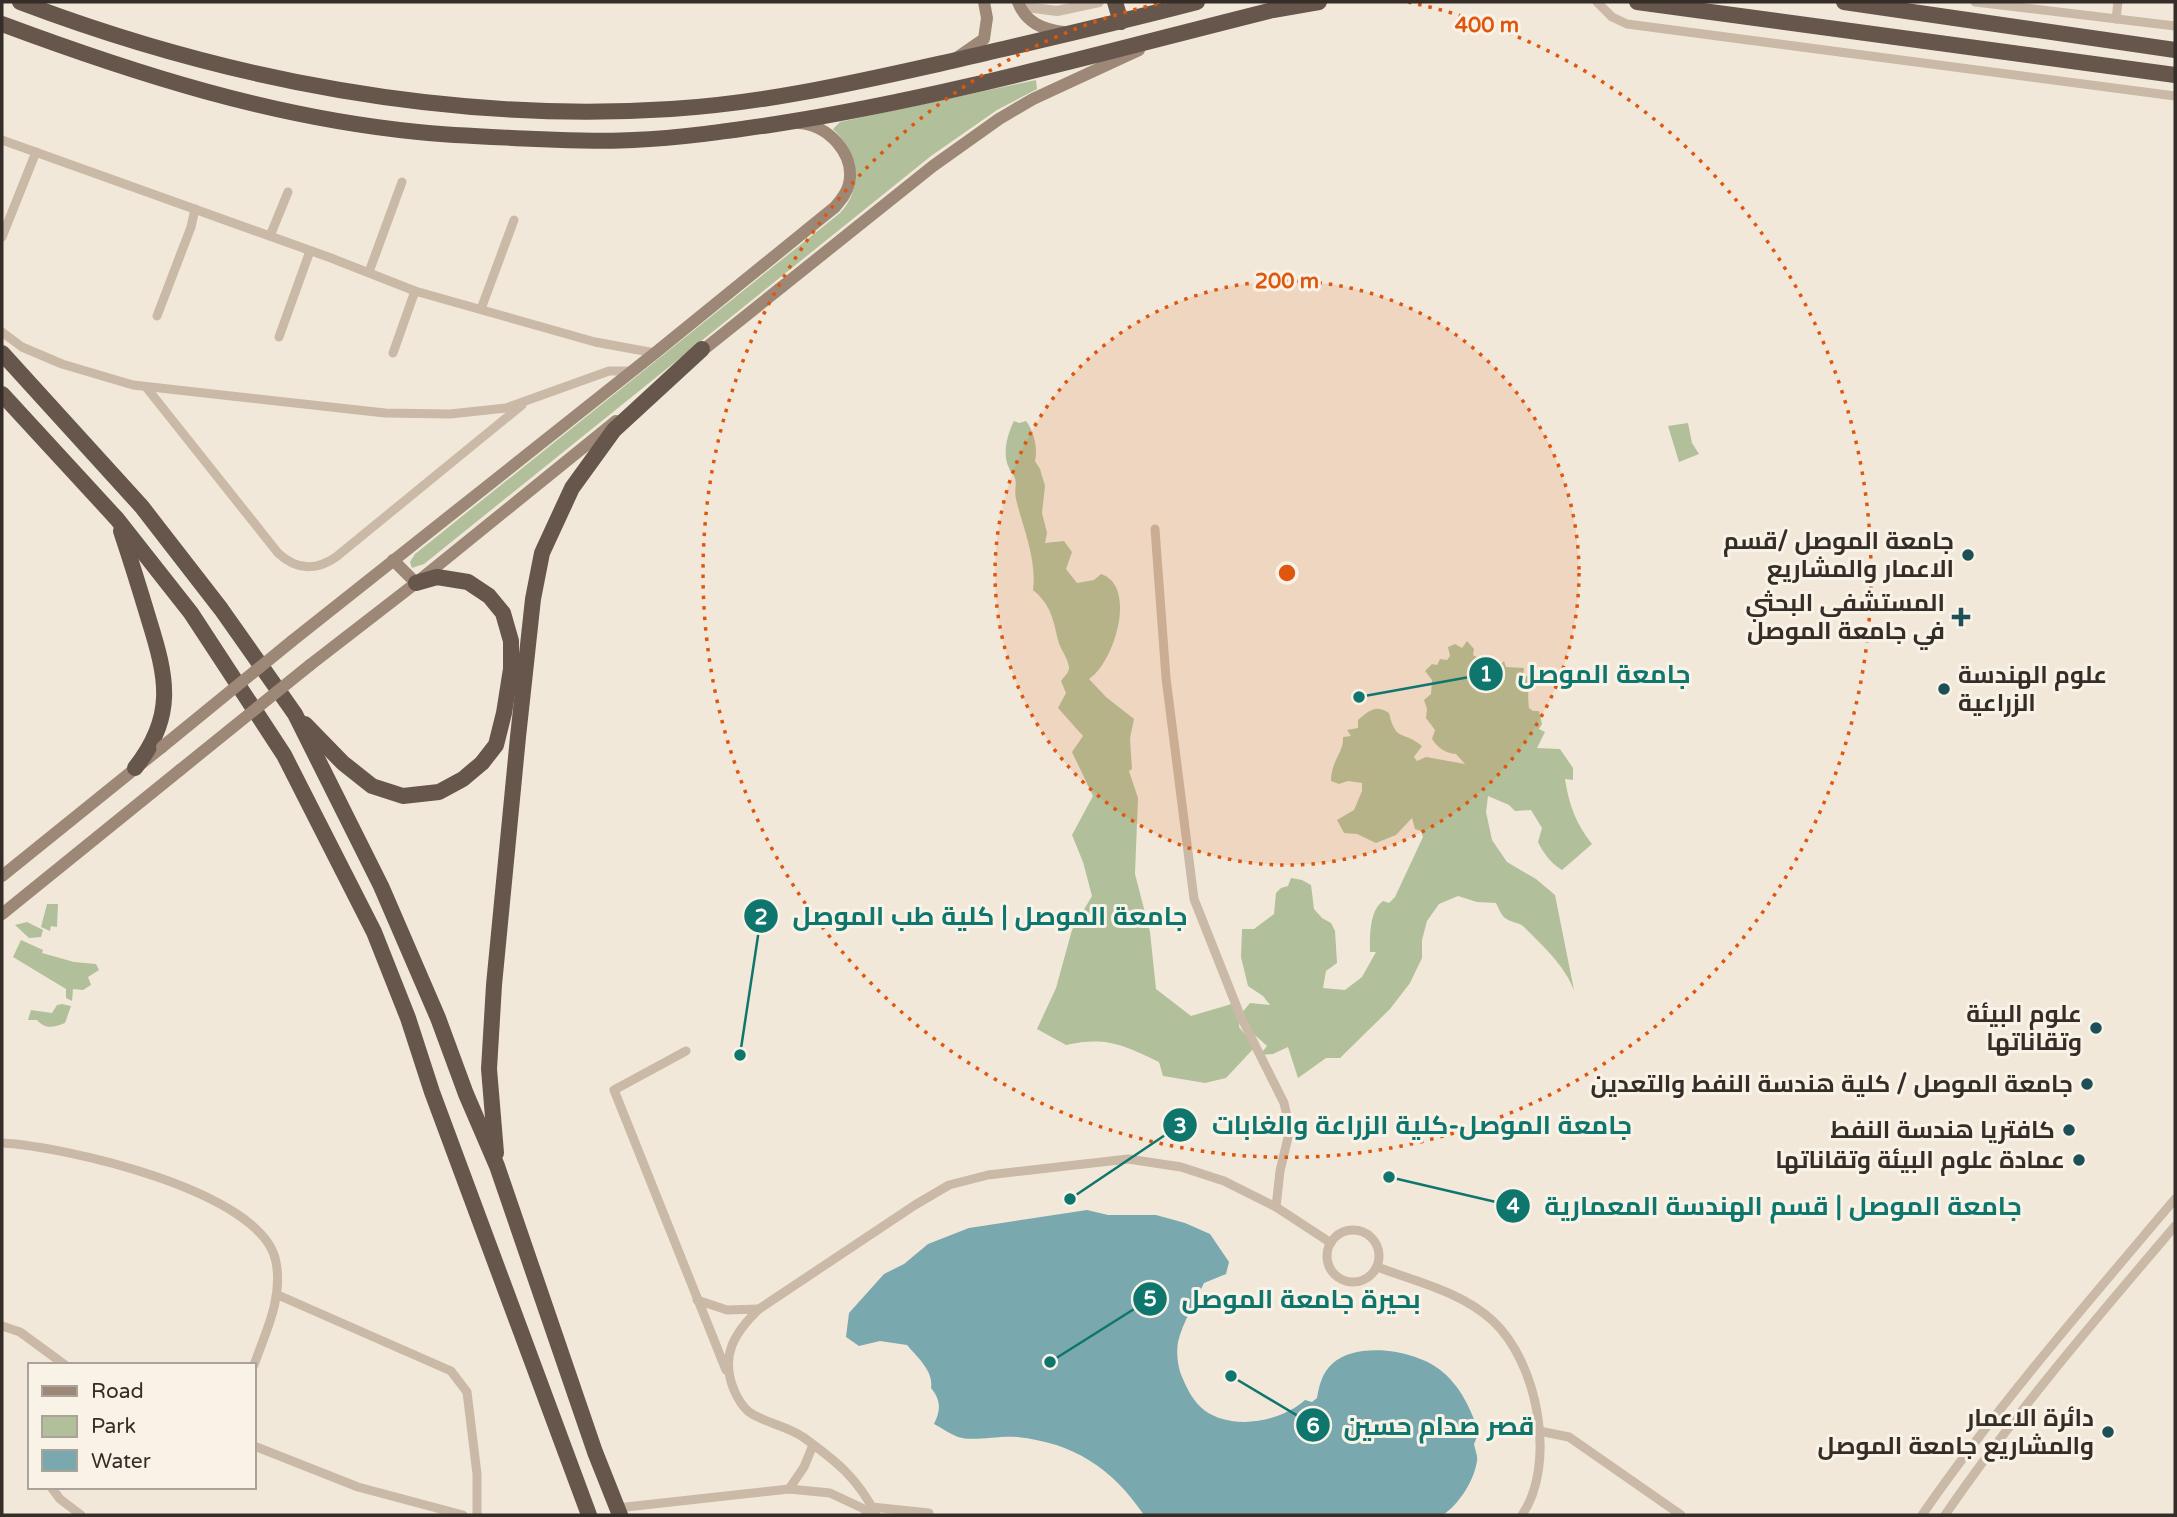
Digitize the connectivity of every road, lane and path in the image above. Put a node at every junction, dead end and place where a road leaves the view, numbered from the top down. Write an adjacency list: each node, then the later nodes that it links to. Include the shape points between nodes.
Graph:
1 (20, 2): 27 (highway, via 150,47 306,84 472,106)
2 (984, 2): 23 (main road, via 984,39)
3 (1099, 2): 13 (street, via 1057,11)
4 (1115, 2): 16 (highway)
5 (1197, 2): 16 (highway)
6 (1315, 2): 20 (highway)
7 (1597, 2): 26 (street, via 1627,24)
8 (1637, 2): 24 (highway)
9 (1844, 2): 10 (highway)
10 (1850, 2): 21 (highway)
11 (1975, 2): 14 (street)
12 (2118, 2): 15 (street)
13 (1018, 4): 19 (main road, via 1028,20 1045,30)
14 (2048, 6): 15 (street)
15 (2116, 19): 18 (street)
16 (1121, 22): 19 (highway)
17 (2, 24): 30 (highway, via 140,73 301,114 417,132)
18 (2175, 26)
19 (1074, 33): 23 (highway)
20 (1177, 36): 28 (highway, via 917,98); 45 (main road, via 1073,79 999,119)
21 (2094, 39): 22 (highway); 24 (highway)
22 (2175, 50)
23 (953, 61): 27 (highway, via 769,98 671,109)
24 (2090, 63): 25 (highway)
25 (2175, 75)
26 (2175, 96)
27 (596, 110): 30 (highway)
28 (770, 125): 30 (highway, via 669,138); 48 (main road, via 802,123 833,138 848,159 849,185 844,197)
29 (2, 140): 31 (street)
30 (597, 141)
31 (36, 152): 34 (street); 37 (street)
32 (402, 182): 39 (street)
33 (288, 192): 36 (street)
34 (195, 209): 36 (street); 42 (street)
35 (514, 220): 41 (street)
36 (270, 236): 38 (street)
37 (2, 237)
38 (310, 251): 39 (street); 44 (street)
39 (369, 272): 40 (street)
40 (415, 291): 41 (street); 47 (street)
41 (481, 309): 48 (street, via 595,342)
42 (157, 316)
43 (2, 332): 51 (street, via 22,347 62,364)
44 (279, 337)
45 (702, 349): 58 (main road); 65 (highway, via 614,430 572,488 542,553 519,723 494,985 489,1069)
46 (2, 353): 50 (highway)
47 (393, 353)
48 (655, 353): 49 (main road)
49 (632, 372): 53 (street, via 609,371); 57 (main road)
50 (32, 384): 54 (highway); 59 (highway, via 142,506)
51 (146, 387): 53 (street, via 407,415 486,411); 53 (street, via 278,553 293,564 311,567 336,557)
52 (2, 394): 54 (highway)
53 (524, 403)
54 (14, 406): 55 (highway)
55 (117, 519): 60 (highway, via 166,680 156,734); 89 (highway, via 191,613 284,755 374,932)
56 (1155, 529): 67 (street, via 1166,678 1194,899 1242,1021 1284,1103 1290,1129)
57 (393, 560): 58 (main road); 60 (main road, bridge)
58 (416, 583): 59 (highway, via 437,577 468,582 503,613 510,641 510,678 496,745 482,764 439,792 403,796 372,786); 62 (main road, bridge)
59 (295, 713): 65 (highway, via 381,886)
60 (135, 768): 61 (main road)
61 (2, 876)
62 (2, 914)
63 (686, 1051): 72 (street, via 614,1090)
64 (2, 1143): 71 (street, via 26,1144 144,1171 224,1205 260,1231 276,1259)
65 (497, 1166): 83 (highway)
66 (2175, 1199): 92 (street, via 2016,1388)
67 (1276, 1207): 69 (street); 73 (street, via 1224,1181 1181,1167 1128,1159 988,1175 949,1185)
68 (2175, 1226): 93 (street, via 2069,1350)
69 (1331, 1243): 70 (street, via 1344,1232 1369,1236 1378,1250); 70 (street, via 1329,1266 1340,1278 1365,1279)
70 (1377, 1267): 78 (street, via 1466,1302 1494,1322 1521,1360 1536,1401)
71 (278, 1295): 76 (street); 88 (street, via 451,1371 469,1402)
72 (697, 1300): 73 (street, via 727,1310); 77 (street)
73 (759, 1309): 77 (street, via 732,1345)
74 (2, 1326): 75 (street, via 20,1332)
75 (62, 1363)
76 (255, 1363)
77 (727, 1372): 79 (street, via 748,1411)
78 (1539, 1431): 90 (street, via 1537,1481); 91 (street, via 1569,1437)
79 (813, 1445): 82 (street); 84 (street, via 861,1487)
80 (256, 1447): 87 (street, via 358,1487)
81 (52, 1489): 86 (street)
82 (789, 1489): 83 (street); 84 (street, via 830,1493)
83 (619, 1512)
84 (873, 1513): 85 (street)
85 (929, 1513)
86 (81, 1515)
87 (463, 1515)
88 (477, 1515)
89 (589, 1515)
90 (1522, 1515)
91 (1681, 1515)
92 (1922, 1515)
93 (1945, 1515)

